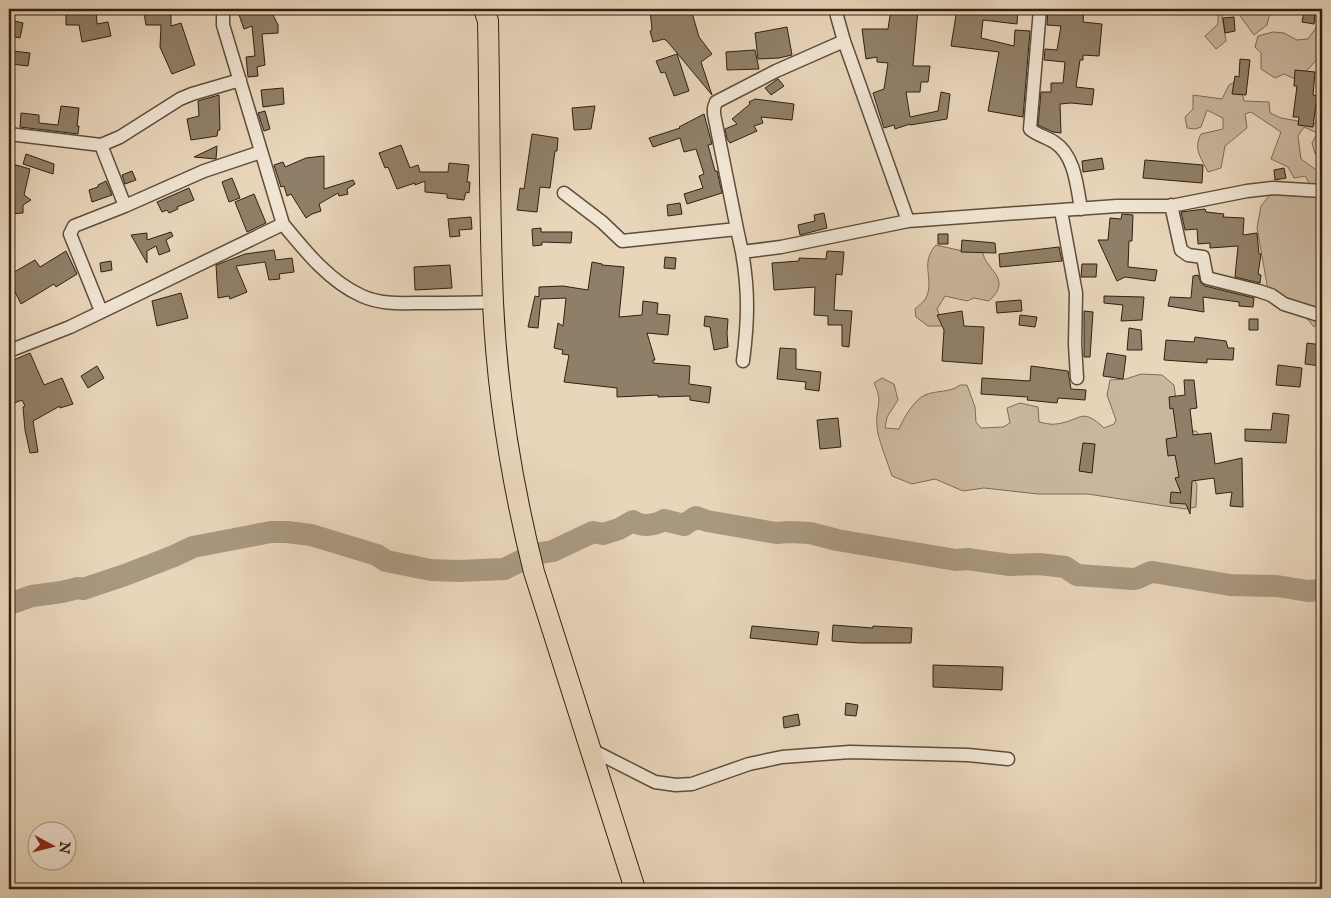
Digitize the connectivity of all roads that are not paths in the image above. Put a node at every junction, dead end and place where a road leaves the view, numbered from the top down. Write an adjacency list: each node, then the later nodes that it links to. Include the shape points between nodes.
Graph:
1 (223, 9): 6 (street, via 223,25)
2 (835, 9): 5 (street)
3 (1040, 9): 14 (street, via 1030,129 1062,148 1074,176)
4 (488, 13): 20 (highway)
5 (844, 41): 16 (street); 18 (street, via 716,102 714,114)
6 (240, 80): 8 (street, via 180,99 120,137); 9 (street)
7 (9, 134): 8 (street)
8 (101, 145): 13 (street)
9 (261, 152): 13 (street, via 204,171); 17 (street)
10 (1322, 191): 12 (street, via 1272,188)
11 (564, 194): 18 (street, via 622,241)
12 (1171, 205): 14 (street); 22 (street, via 1181,250 1188,255 1203,257 1207,278 1259,290 1284,304)
13 (125, 206): 21 (street, via 74,226 70,234)
14 (1081, 209): 15 (street)
15 (1061, 210): 16 (street); 25 (street, via 1076,293)
16 (908, 221): 19 (street, via 781,248)
17 (283, 224): 20 (street, via 332,277 364,297 384,303); 21 (street)
18 (737, 229): 19 (street)
19 (742, 252): 24 (street, via 748,310)
20 (493, 302): 26 (highway, via 501,399 523,526 534,572)
21 (101, 311): 23 (street)
22 (1322, 316)
23 (9, 351)
24 (743, 361)
25 (1077, 378)
26 (590, 748): 27 (street, via 655,782 676,785 692,784 749,764 782,757 850,752); 28 (highway)
27 (1008, 759)
28 (635, 889)

